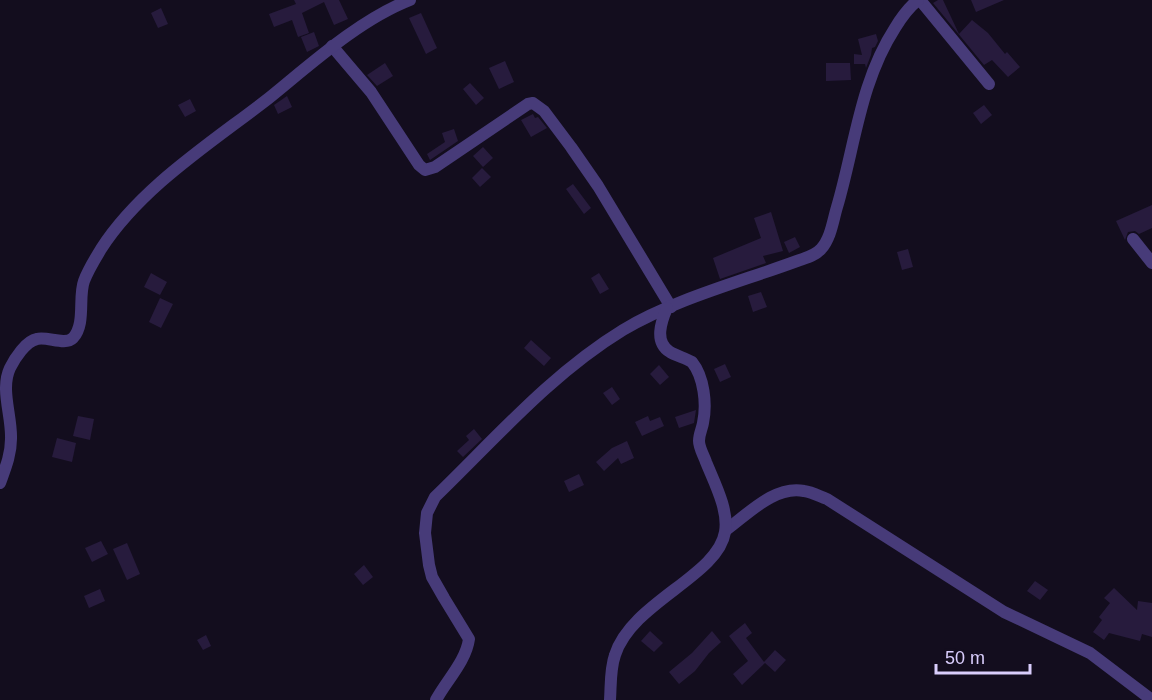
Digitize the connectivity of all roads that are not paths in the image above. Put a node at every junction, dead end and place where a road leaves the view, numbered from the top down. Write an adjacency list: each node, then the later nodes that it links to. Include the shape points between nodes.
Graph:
1 (410, 0): 3 (street)
2 (919, 0): 4 (street); 7 (street, via 903,15 874,65 845,182 821,250)
3 (332, 46): 7 (street, via 371,92 425,170 528,104 538,105 598,186); 8 (street, via 165,179 118,224 83,282 79,323 73,337 37,339 21,351 6,379 11,440)
4 (989, 84)
5 (1133, 239): 6 (street)
6 (1152, 263)
7 (669, 307): 9 (street, via 662,320 661,340 668,351 692,362 702,382 704,409 699,441 722,506); 10 (street, via 623,330 577,361 429,505 425,533 432,577 469,639 463,657)
8 (0, 483)
9 (726, 530): 11 (street, via 716,551 698,571 631,627 615,654); 12 (street, via 768,498 786,490 804,490 826,499 1004,612 1090,653)
10 (436, 700)
11 (610, 700)
12 (1152, 700)

